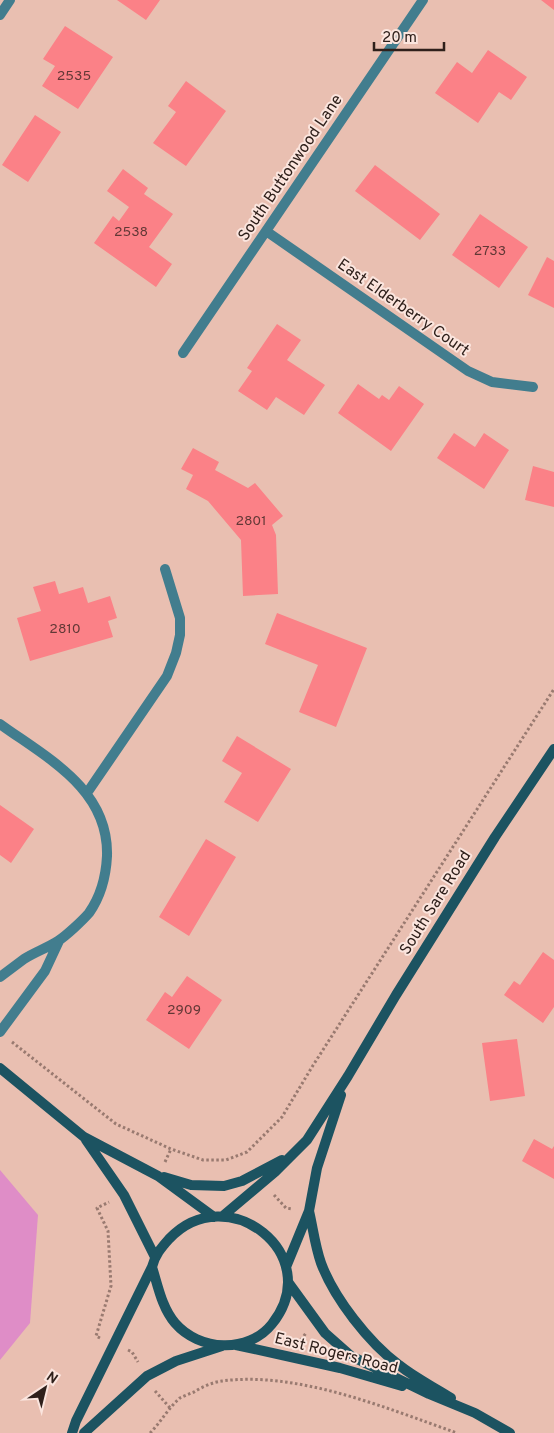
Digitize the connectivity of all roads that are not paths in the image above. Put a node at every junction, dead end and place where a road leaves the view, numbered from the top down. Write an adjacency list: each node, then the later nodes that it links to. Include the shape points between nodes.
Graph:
1 (10, 0): 3 (street)
2 (423, 0): 4 (street, South Buttonwood Lane)
3 (0, 14)
4 (266, 231): 5 (street, South Buttonwood Lane); 6 (street, East Elderberry Court, via 468,371 492,382)
5 (183, 353)
6 (533, 387)
7 (165, 569): 10 (street, via 180,618 176,653 167,676)
8 (0, 724): 10 (street, via 63,769)
9 (554, 749): 15 (main road, South Sare Road, via 385,1011)
10 (87, 793): 11 (street, via 105,829 107,868 103,887 88,913)
11 (59, 941): 12 (street, via 24,959); 13 (street, via 45,971)
12 (0, 977)
13 (0, 1032)
14 (0, 1068): 16 (main road)
15 (348, 1076): 17 (main road, South Sare Road, via 307,1140); 19 (main road, South Sare Road, via 323,1145)
16 (84, 1137): 18 (main road); 22 (main road, via 124,1195)
17 (296, 1151): 18 (main road, via 242,1181 224,1186 191,1185); 20 (main road, South Sare Road)
18 (158, 1176): 21 (main road)
19 (309, 1211): 23 (main road, South Sare Road); 28 (main road, via 326,1275 366,1333 400,1366)
20 (224, 1215): 21 (main road); 23 (main road, via 260,1228 275,1243)
21 (214, 1217): 22 (main road, via 195,1220 177,1231 162,1247)
22 (154, 1262): 25 (main road, via 165,1308 174,1323 202,1342); 29 (main road)
23 (286, 1267): 24 (main road)
24 (288, 1282): 26 (main road, via 286,1299 268,1329); 27 (main road, East Rogers Road, via 338,1346 351,1356)
25 (225, 1345): 26 (main road); 30 (main road, via 147,1376)
26 (236, 1345): 27 (main road, East Rogers Road, via 340,1368)
27 (429, 1394): 28 (main road, East Rogers Road)
28 (475, 1413): 31 (main road, East Rogers Road)
29 (72, 1433)
30 (84, 1433)
31 (510, 1433)

